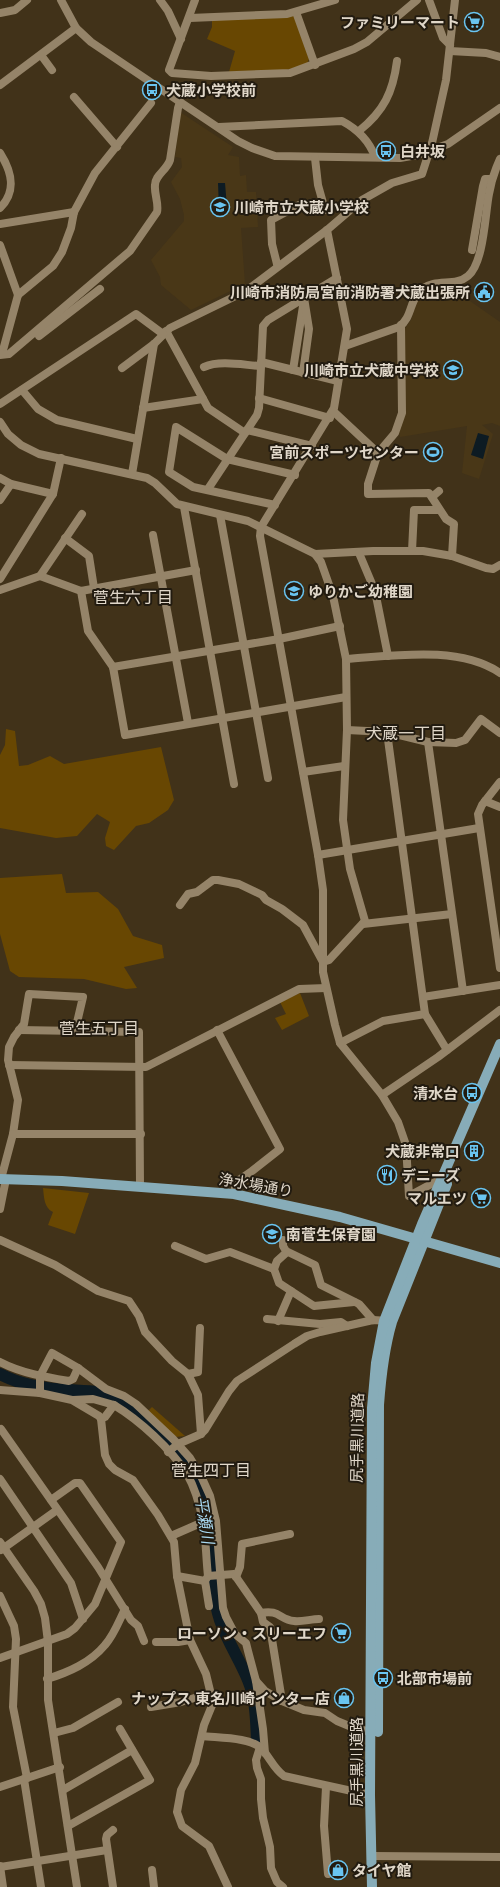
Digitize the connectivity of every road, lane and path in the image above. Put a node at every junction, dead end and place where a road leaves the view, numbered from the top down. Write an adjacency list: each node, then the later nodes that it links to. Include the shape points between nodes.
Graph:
1 (27, 0): 10 (street, via 15,10)
2 (62, 0): 12 (street)
3 (160, 0): 13 (street)
4 (195, 0): 11 (street)
5 (335, 0): 9 (street)
6 (417, 0): 18 (street, via 367,42)
7 (429, 0): 14 (street, via 443,38)
8 (455, 0): 14 (street)
9 (296, 12): 11 (street); 18 (street)
10 (0, 13)
11 (190, 18): 13 (street)
12 (76, 28): 15 (street); 22 (street, via 90,42)
13 (181, 39): 18 (street, via 169,70 172,73 211,76 290,73)
14 (450, 48): 16 (street); 28 (street, via 446,80)
15 (40, 54): 19 (street); 20 (street)
16 (500, 57)
17 (397, 61): 26 (street, via 391,89 384,105 373,120)
18 (315, 65)
19 (52, 70)
20 (0, 85)
21 (74, 97): 27 (street)
22 (180, 102): 25 (street); 49 (street, via 170,160 158,176 155,185 157,212 130,251)
23 (151, 103): 27 (street)
24 (500, 108): 28 (street, via 448,144)
25 (219, 127): 26 (street, via 342,121); 30 (street, via 245,145 265,153 284,157)
26 (359, 131): 31 (street)
27 (116, 147): 37 (street, via 95,173)
28 (429, 152): 31 (street, via 400,158); 39 (street, via 422,174 392,183 362,200)
29 (0, 153): 35 (street, via 10,173 12,184 6,202)
30 (315, 158): 31 (street); 36 (street, via 318,186)
31 (375, 158)
32 (500, 159): 33 (street)
33 (492, 179): 41 (street, via 486,179 483,186); 47 (street, via 474,270 464,279 436,282 423,288 417,293 409,316)
34 (299, 205): 42 (street, via 271,220 272,244)
35 (0, 208)
36 (325, 210)
37 (74, 212): 38 (street); 45 (street, via 71,228 54,266)
38 (0, 224)
39 (327, 230): 43 (street); 48 (street, via 246,291)
40 (0, 245): 45 (street)
41 (472, 250)
42 (277, 264)
43 (337, 278): 46 (street); 51 (street, via 347,329)
44 (100, 289): 49 (street, via 37,338)
45 (18, 295): 52 (street)
46 (304, 298): 53 (street, via 268,320 263,326); 56 (street); 57 (street, via 309,329)
47 (401, 325): 51 (street); 69 (street, via 402,413 395,433)
48 (164, 333): 50 (street); 59 (street, via 136,314); 61 (street)
49 (29, 338): 52 (street, via 9,354)
50 (154, 344): 55 (street); 63 (street)
51 (345, 346): 58 (street)
52 (1, 354)
53 (260, 364): 54 (street); 56 (street); 60 (street)
54 (204, 367)
55 (122, 368)
56 (293, 370): 57 (street)
57 (303, 373): 58 (street)
58 (338, 381): 64 (street)
59 (22, 390): 62 (street); 67 (street, via 38,409 57,420)
60 (259, 398): 64 (street); 66 (street, via 257,416)
61 (203, 399): 63 (street); 66 (street, via 208,408)
62 (0, 404)
63 (143, 408): 67 (street)
64 (331, 414): 68 (street); 69 (street)
65 (0, 422): 70 (street, via 8,434 21,445 39,454)
66 (246, 432): 68 (street); 71 (street)
67 (137, 439): 72 (street)
68 (312, 446): 73 (street)
69 (378, 454): 79 (street, via 368,484 368,494 429,493)
70 (62, 458): 72 (street); 78 (street)
71 (227, 459): 73 (street); 76 (street); 76 (street, via 176,427 169,472 193,487)
72 (132, 474): 82 (street, via 155,483 170,499)
73 (295, 475): 81 (street)
74 (0, 478): 75 (street)
75 (11, 484): 78 (street); 80 (street)
76 (208, 489): 81 (street)
77 (439, 491): 79 (street)
78 (53, 494): 97 (street)
79 (432, 497): 83 (street)
80 (0, 500)
81 (275, 505): 86 (street)
82 (184, 507): 85 (street); 94 (street)
83 (439, 510): 89 (street, via 414,510); 92 (street, via 454,524)
84 (82, 514): 88 (street)
85 (220, 515): 86 (street, via 248,521); 103 (street)
86 (261, 527): 91 (street); 102 (street, via 260,536)
87 (153, 535): 96 (street)
88 (65, 538): 95 (street); 98 (street, via 89,556)
89 (412, 551): 90 (street); 92 (street)
90 (359, 553): 91 (street); 106 (street, via 375,591)
91 (315, 554): 101 (street, via 330,584)
92 (452, 556): 93 (street, via 486,568 492,569)
93 (500, 565)
94 (196, 570): 96 (street); 104 (street)
95 (40, 576): 99 (street); 100 (street)
96 (161, 576): 98 (street); 105 (street)
97 (0, 579)
98 (94, 588): 100 (street)
99 (0, 590)
100 (81, 590): 108 (street, via 88,631)
101 (340, 626): 102 (street); 107 (street)
102 (279, 639): 103 (street); 111 (street)
103 (244, 645): 104 (street); 112 (street)
104 (210, 651): 105 (street); 113 (street)
105 (175, 656): 108 (street); 114 (street)
106 (388, 656): 107 (street); 109 (street, via 452,656 483,664)
107 (346, 659): 110 (street)
108 (113, 667): 114 (street, via 125,735)
109 (500, 673)
110 (346, 697): 111 (street); 115 (street)
111 (291, 706): 112 (street); 120 (street)
112 (256, 711): 113 (street); 121 (street)
113 (222, 717): 114 (street); 123 (street)
114 (188, 724)
115 (346, 730): 116 (street); 119 (street)
116 (387, 732): 118 (street); 128 (street)
117 (500, 733): 118 (street, via 481,719 461,743)
118 (428, 742): 127 (street)
119 (344, 766): 120 (street); 129 (street, via 343,820)
120 (303, 772): 130 (street)
121 (268, 778)
122 (500, 782): 124 (street)
123 (234, 784)
124 (485, 801): 125 (street); 126 (street, via 478,814)
125 (500, 807)
126 (479, 828): 127 (street); 136 (street)
127 (440, 834): 128 (street); 132 (street)
128 (401, 841): 129 (street); 133 (street)
129 (347, 849): 130 (street); 134 (street, via 365,921)
130 (318, 855): 135 (street, via 323,890)
131 (180, 905): 135 (street, via 188,894 197,892 213,880 239,884 262,895 303,926)
132 (452, 914): 133 (street); 139 (street)
133 (412, 918): 134 (street); 140 (street)
134 (363, 924): 135 (street)
135 (323, 962): 138 (street)
136 (500, 968)
137 (500, 985): 139 (street)
138 (326, 988): 144 (street, via 299,989); 146 (street)
139 (463, 991): 140 (street)
140 (423, 997): 142 (street)
141 (500, 1010): 148 (street)
142 (425, 1014): 146 (street, via 383,1021); 148 (street)
143 (19, 1030): 145 (street); 145 (street, via 24,1024 29,994 83,997); 150 (street, via 10,1048)
144 (217, 1030): 151 (street, via 146,1067); 158 (street, via 280,1149 236,1182)
145 (75, 1031): 151 (street, via 139,1032)
146 (340, 1043): 152 (street)
147 (500, 1044): 156 (main road, 尻手黒川道路)
148 (447, 1050): 152 (street)
149 (500, 1058): 162 (main road, 尻手黒川道路)
150 (9, 1065): 151 (street); 153 (street, via 18,1100)
151 (140, 1067): 154 (street)
152 (382, 1095): 156 (street, via 398,1122 406,1144 409,1196)
153 (13, 1134): 154 (street); 155 (street)
154 (140, 1134): 157 (street)
155 (2, 1179): 157 (main road, 浄水場通り, via 105,1187); 159 (street)
156 (442, 1181): 162 (main road, 尻手黒川道路)
157 (140, 1186): 158 (main road, 浄水場通り)
158 (234, 1194): 162 (main road, 浄水場通り, via 340,1217)
159 (0, 1209)
160 (0, 1240): 177 (street, via 55,1265 98,1291 129,1301 139,1316 145,1332)
161 (283, 1240): 164 (street, via 283,1246)
162 (420, 1240): 165 (main road, 浄水場通り); 172 (main road, 尻手黒川道路)
163 (175, 1246): 166 (street, via 206,1259 230,1252)
164 (288, 1252): 166 (street, via 277,1261); 168 (street, via 315,1265 321,1285)
165 (500, 1262)
166 (274, 1269): 167 (street, via 279,1283)
167 (291, 1291): 168 (street, via 314,1306); 171 (street)
168 (355, 1302): 170 (street)
169 (267, 1320): 171 (street)
170 (373, 1320): 172 (street); 173 (street)
171 (278, 1321): 173 (street, via 320,1324 342,1322)
172 (388, 1321): 218 (main road, 尻手黒川道路, via 376,1363 372,1408); 233 (main road, 尻手黒川道路, via 379,1405 380,1601 376,1830)
173 (347, 1326): 185 (street, via 307,1336 237,1381)
174 (200, 1328): 177 (street, via 198,1372)
175 (0, 1362): 178 (street)
176 (78, 1368): 178 (street, via 73,1379 69,1381); 178 (street, via 52,1353); 186 (street, via 106,1389 136,1404)
177 (188, 1374): 185 (street, via 198,1395)
178 (40, 1379): 180 (street)
179 (0, 1390): 180 (street)
180 (40, 1392): 181 (street)
181 (72, 1400): 182 (street, via 93,1399); 183 (street)
182 (114, 1405): 183 (street); 186 (street, via 133,1416)
183 (101, 1419): 193 (street, via 105,1455 109,1464 133,1480)
184 (0, 1430): 188 (street, via 2,1429)
185 (201, 1434): 186 (street)
186 (173, 1448): 190 (street, via 194,1490); 196 (street, via 190,1458 210,1496 216,1521)
187 (0, 1479): 191 (street)
188 (51, 1500): 189 (street); 198 (street, via 75,1483 80,1483 121,1542)
189 (57, 1510): 191 (street); 198 (street)
190 (203, 1522): 193 (street); 196 (street)
191 (34, 1526): 194 (street); 203 (street, via 72,1583)
192 (290, 1534): 197 (street, via 242,1544 240,1567)
193 (171, 1536): 195 (street, via 176,1553)
194 (1, 1547): 207 (street, via 41,1604)
195 (177, 1576): 196 (street); 205 (street)
196 (212, 1577): 197 (street, via 234,1574); 200 (street); 212 (street, via 222,1599 226,1617 235,1634 246,1643)
197 (236, 1577): 202 (street)
198 (105, 1580): 201 (street); 203 (street, via 95,1604)
199 (0, 1596): 209 (street, via 14,1626)
200 (209, 1606)
201 (125, 1609): 206 (street, via 138,1626); 211 (street, via 106,1644 91,1659 69,1672)
202 (261, 1613): 204 (street, via 269,1611 294,1621); 214 (street, via 263,1622 270,1627)
203 (83, 1619): 207 (street, via 67,1634)
204 (320, 1619)
205 (190, 1640): 208 (street); 213 (street, via 206,1674)
206 (144, 1641)
207 (48, 1642): 209 (street); 211 (street)
208 (156, 1642)
209 (16, 1652): 210 (street); 224 (street, via 14,1719)
210 (0, 1658)
211 (47, 1679): 219 (street)
212 (256, 1681): 214 (street, via 265,1691); 222 (street, via 264,1729)
213 (211, 1693): 216 (street); 220 (street, via 212,1703)
214 (282, 1701): 218 (street, via 304,1710 325,1713 337,1721)
215 (118, 1702): 219 (street, via 73,1728)
216 (151, 1707)
217 (120, 1729): 221 (street)
218 (371, 1732): 228 (main road, 尻手黒川道路)
219 (54, 1733): 223 (street)
220 (202, 1736): 222 (street, via 252,1742); 244 (street, via 195,1763 182,1790 177,1812 182,1826 209,1846)
221 (132, 1750): 227 (street); 229 (street, via 150,1780)
222 (262, 1750): 226 (street, via 277,1771 284,1776); 245 (street, via 256,1760 256,1768 261,1779 261,1799 270,1847 271,1868 277,1882)
223 (60, 1767): 224 (street); 227 (street)
224 (26, 1779): 225 (street); 235 (street)
225 (0, 1787)
226 (326, 1787): 228 (street); 238 (street, via 324,1826)
227 (63, 1790): 229 (street)
228 (370, 1795): 233 (main road, 尻手黒川道路)
229 (68, 1826): 232 (street)
230 (113, 1830): 231 (street, via 107,1835)
231 (107, 1850): 232 (street); 242 (street)
232 (73, 1856): 235 (street); 241 (street)
233 (373, 1856): 234 (street); 246 (main road, 尻手黒川道路)
234 (500, 1857)
235 (38, 1861): 236 (street); 240 (street)
236 (0, 1867): 239 (street)
237 (152, 1870): 243 (street)
238 (328, 1874)
239 (3, 1887)
240 (41, 1887)
241 (77, 1887)
242 (113, 1887)
243 (154, 1887)
244 (228, 1887)
245 (283, 1887)
246 (372, 1887)

